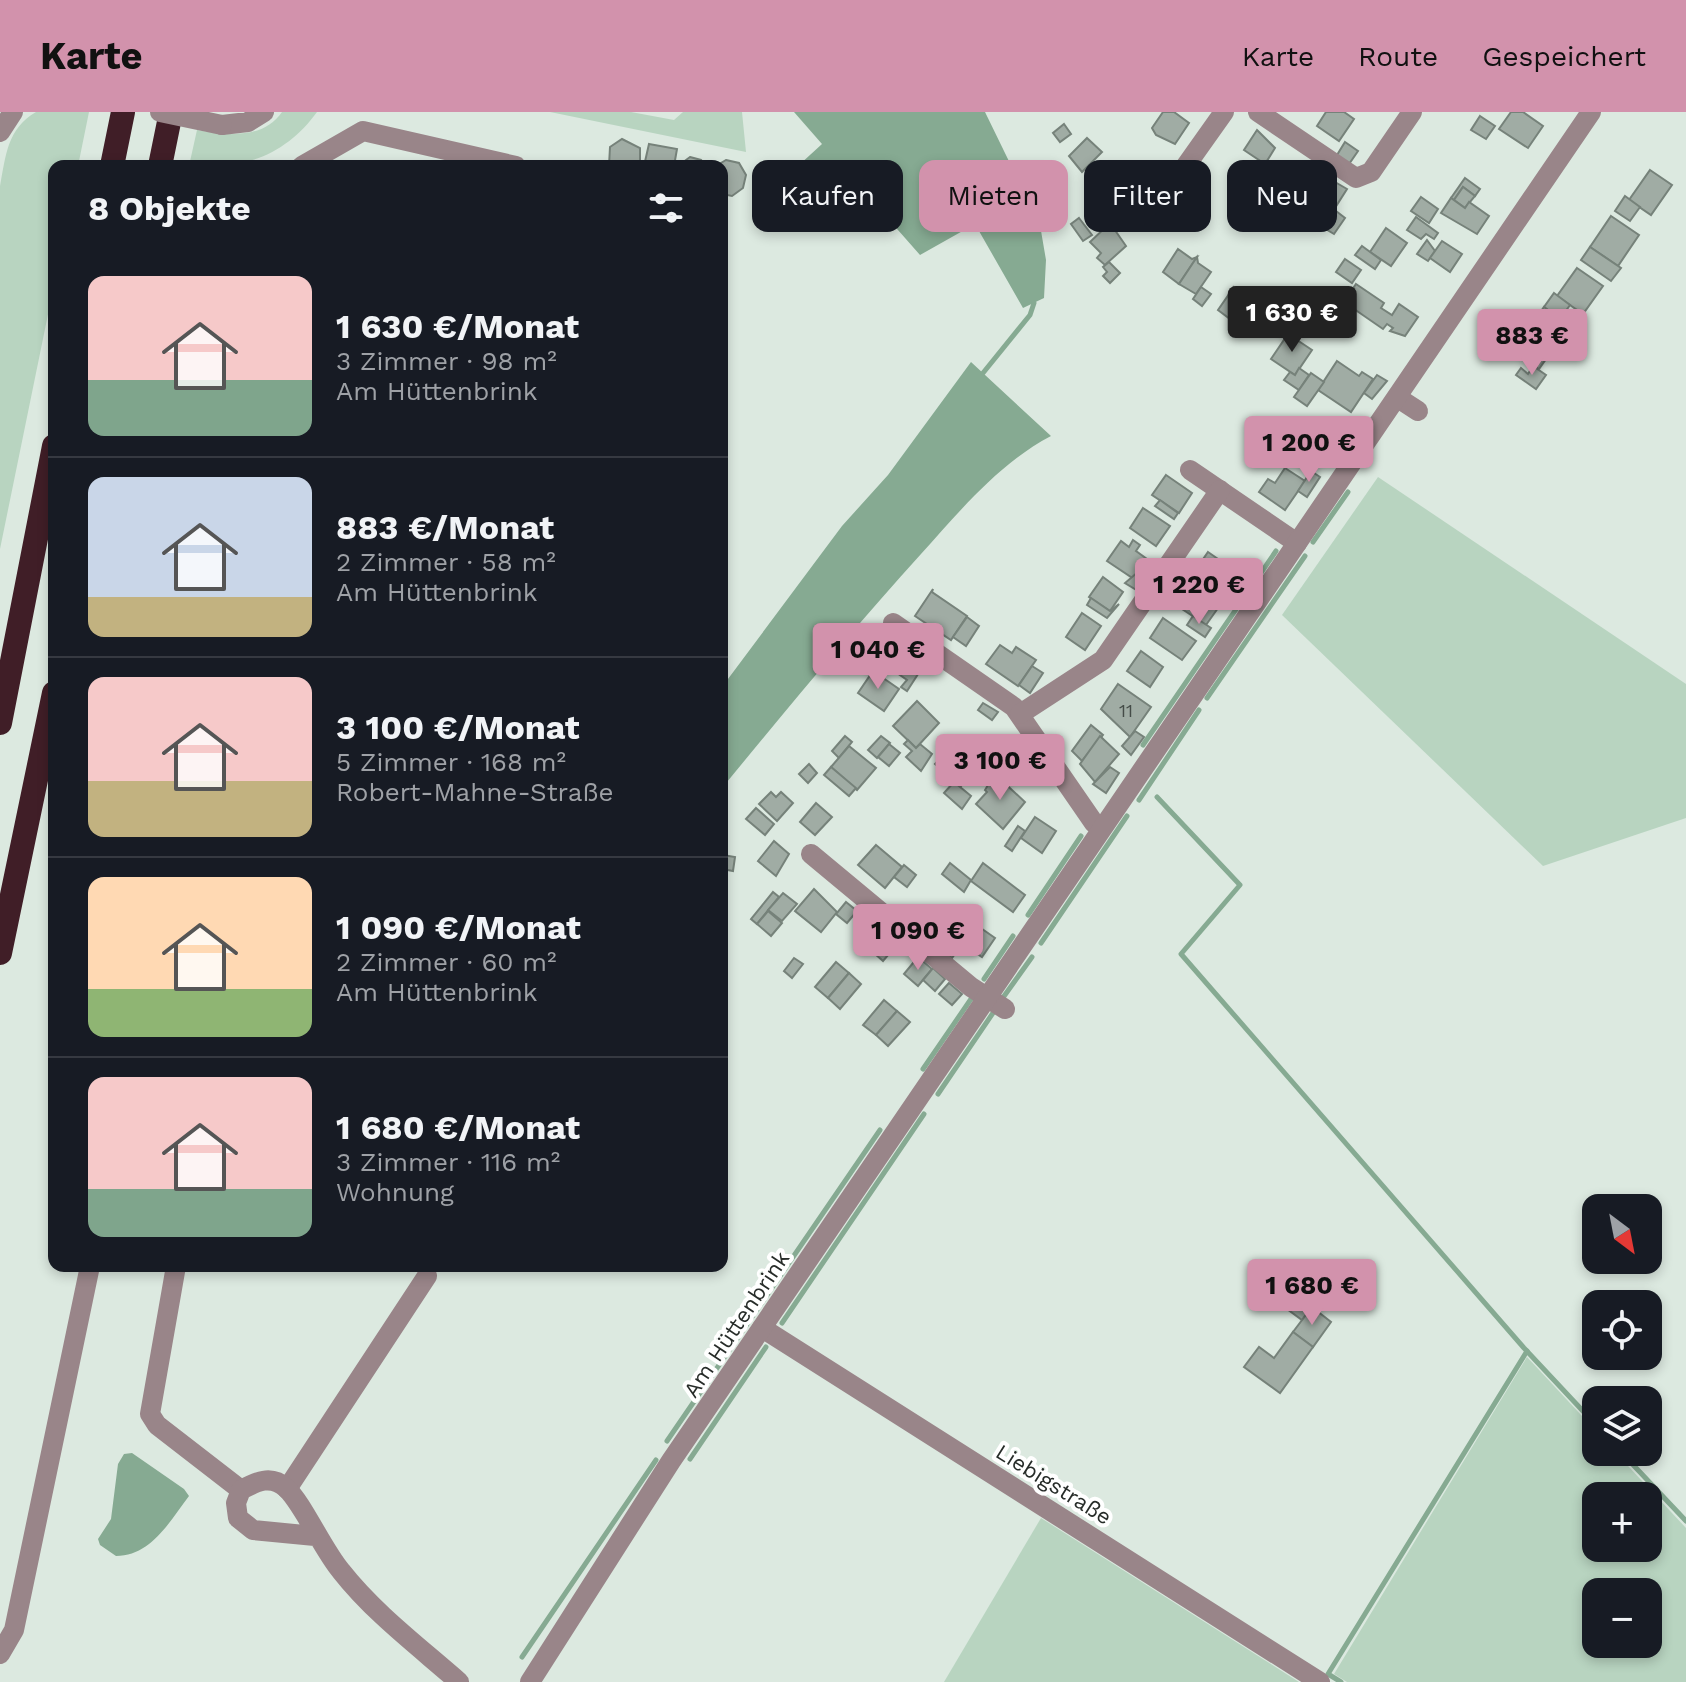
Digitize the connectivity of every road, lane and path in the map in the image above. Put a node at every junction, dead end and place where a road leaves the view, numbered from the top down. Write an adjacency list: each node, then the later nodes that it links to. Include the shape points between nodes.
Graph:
1 (13, 112): 10 (street)
2 (123, 112): 11 (highway)
3 (160, 112): 5 (street, bridge, via 222,125 248,122)
4 (171, 112): 12 (highway)
5 (264, 112)
6 (1224, 112): 15 (street)
7 (1258, 112): 8 (street, via 1356,178 1371,172)
8 (1412, 112)
9 (1591, 112): 16 (street, Am Hüttenbrink)
10 (0, 132)
11 (113, 160)
12 (161, 160)
13 (312, 160): 14 (street, via 363,131)
14 (490, 160)
15 (1190, 160)
16 (1398, 398): 17 (street); 21 (street, Am Hüttenbrink, via 1358,474)
17 (1418, 411)
18 (1190, 470): 20 (street)
19 (48, 477): 27 (highway)
20 (1220, 490): 21 (street); 25 (street, via 1103,660)
21 (1297, 543): 23 (street, Am Hüttenbrink)
22 (893, 623): 25 (street)
23 (1192, 696): 24 (street); 28 (street, Am Hüttenbrink)
24 (1210, 708)
25 (1020, 714): 30 (street)
26 (48, 722): 33 (highway)
27 (0, 723)
28 (1122, 800): 29 (street); 30 (street, Am Hüttenbrink)
29 (1140, 811)
30 (1102, 828): 32 (street, Am Hüttenbrink)
31 (811, 854): 35 (street)
32 (1026, 941): 34 (street); 35 (street, Am Hüttenbrink)
33 (0, 953)
34 (1043, 954)
35 (996, 1003): 39 (street, Am Hüttenbrink)
36 (89, 1272): 43 (street, via 14,1630)
37 (175, 1272): 41 (street, via 150,1414)
38 (427, 1276): 40 (street)
39 (762, 1328): 45 (street, Am Hüttenbrink); 46 (street, Liebigstraße)
40 (287, 1489): 41 (street, via 274,1480 262,1480); 42 (street)
41 (241, 1490): 42 (street, via 238,1518 253,1530)
42 (315, 1536): 44 (street, via 362,1597)
43 (0, 1654)
44 (459, 1682)
45 (530, 1682)
46 (1320, 1682)

